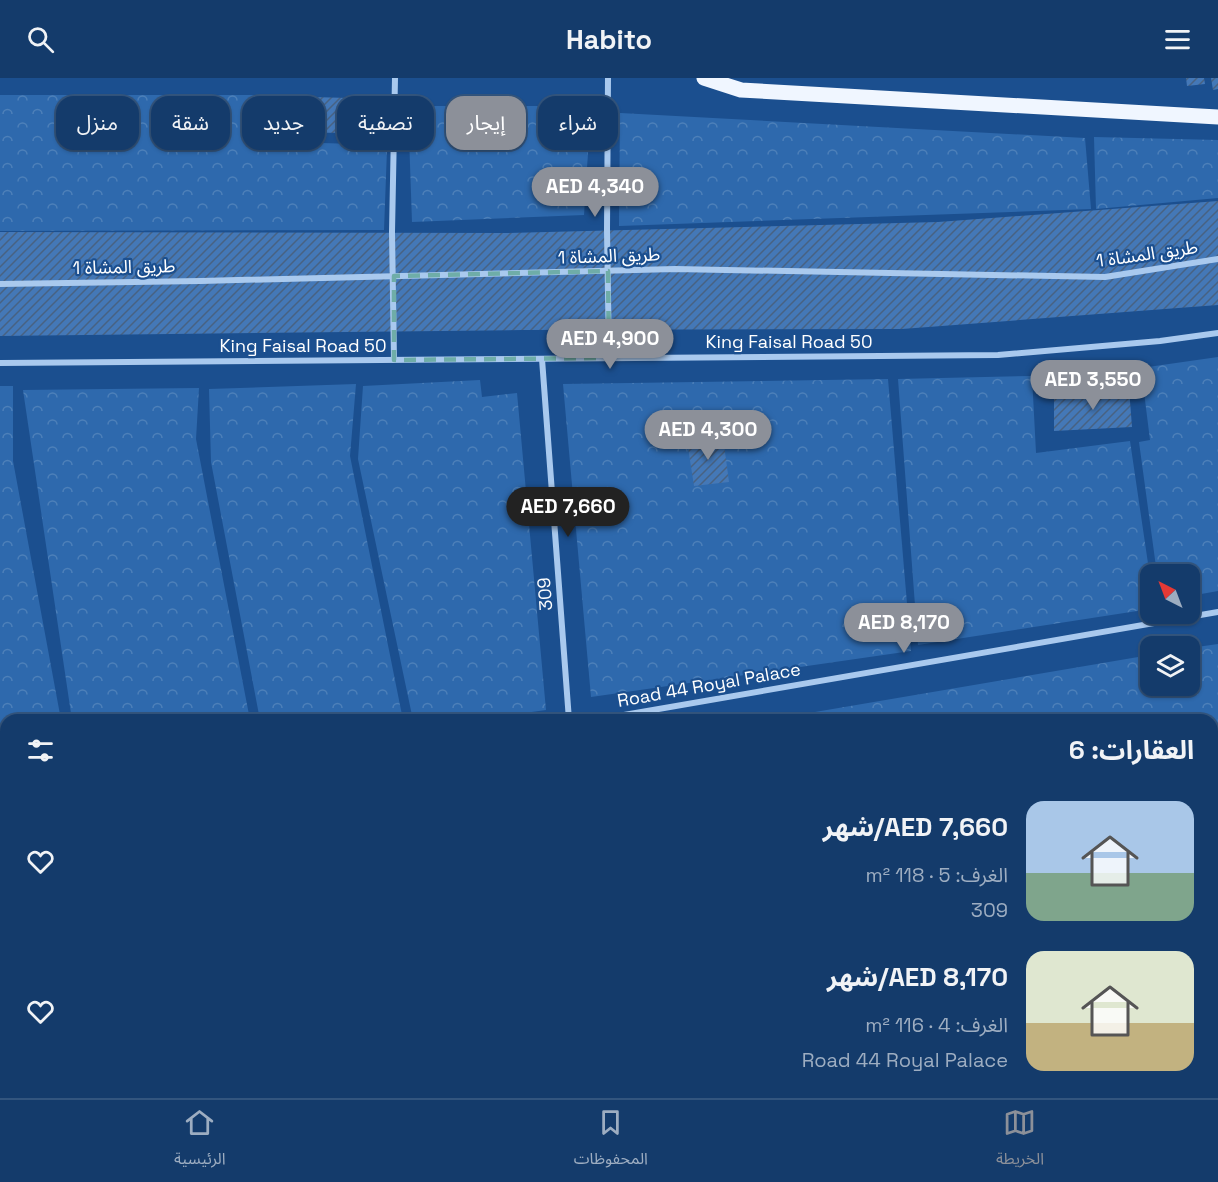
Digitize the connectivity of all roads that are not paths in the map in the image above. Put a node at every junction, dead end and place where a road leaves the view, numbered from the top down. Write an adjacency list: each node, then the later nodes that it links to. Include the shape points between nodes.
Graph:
1 (395, 78): 7 (street)
2 (608, 78): 6 (street)
3 (704, 78): 4 (main road, via 741,90)
4 (1218, 117)
5 (1218, 259): 6 (street, طريق المشاة 1, via 1105,277)
6 (608, 271): 7 (street, طريق المشاة 1); 10 (street)
7 (394, 276): 8 (street, طريق المشاة 1); 12 (street)
8 (0, 284)
9 (1218, 333): 10 (street, King Faisal Road 50, via 998,355)
10 (609, 358): 11 (street, King Faisal Road 50)
11 (542, 359): 12 (street, King Faisal Road 50); 15 (street, 309)
12 (394, 360): 13 (street, King Faisal Road 50)
13 (0, 363)
14 (1218, 612): 16 (street, Road 44 Royal Palace)
15 (569, 714)
16 (630, 714)

